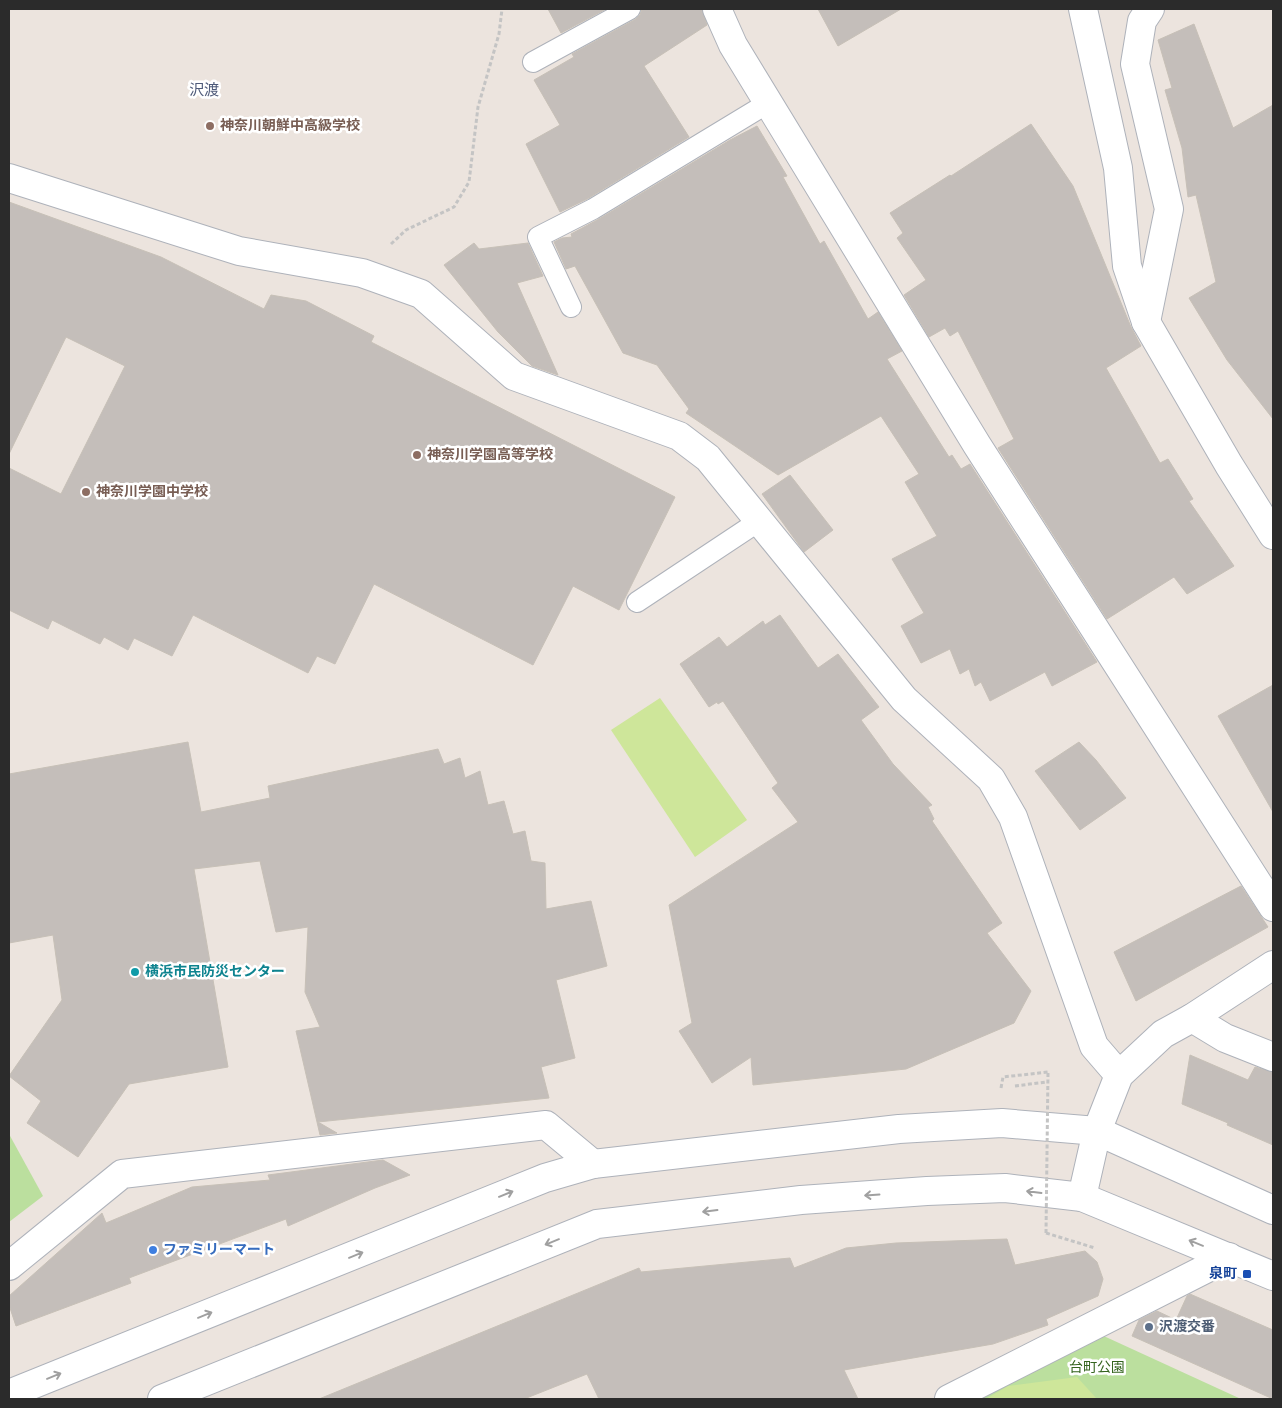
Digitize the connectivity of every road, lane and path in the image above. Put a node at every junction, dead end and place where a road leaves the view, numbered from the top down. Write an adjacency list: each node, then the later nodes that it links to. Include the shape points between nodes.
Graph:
1 (502, 9): 9 (path, via 499,34 478,107 469,182 454,207 406,230 387,248)
2 (630, 9): 6 (lane)
3 (718, 9): 7 (street, via 733,45)
4 (1083, 9): 11 (street, via 1118,168 1127,266)
5 (1150, 9): 11 (street, via 1142,21 1135,64 1169,209)
6 (533, 62)
7 (768, 103): 10 (lane, via 594,208 538,237); 15 (street, via 977,445)
8 (9, 178): 9 (street, via 239,251)
9 (368, 275): 12 (street, via 421,294 514,376 679,436 708,458)
10 (571, 307)
11 (1146, 322): 13 (street)
12 (759, 520): 14 (lane); 19 (street, via 904,699 991,779 1012,817 1094,1046)
13 (1273, 534)
14 (637, 602)
15 (1273, 907)
16 (1273, 965): 17 (street)
17 (1192, 1018): 18 (street, via 1225,1038); 19 (street, via 1163,1034)
18 (1273, 1057)
19 (1119, 1075): 21 (street)
20 (1046, 1082): 25 (path, bridge, via 1001,1088 1003,1077 1048,1072 1046,1233)
21 (1097, 1131): 22 (street, via 1002,1123 899,1129); 23 (street); 24 (street)
22 (593, 1164): 27 (street, via 546,1125 122,1174); 29 (street, one-way to 22, via 546,1178)
23 (1082, 1197): 26 (street, one-way to 23); 30 (street, one-way to 30, via 1005,1188 927,1191 800,1200 597,1224)
24 (1273, 1210)
25 (1095, 1248)
26 (1230, 1257): 28 (street); 31 (street)
27 (9, 1266)
28 (1273, 1276)
29 (9, 1394)
30 (162, 1399)
31 (950, 1399)

